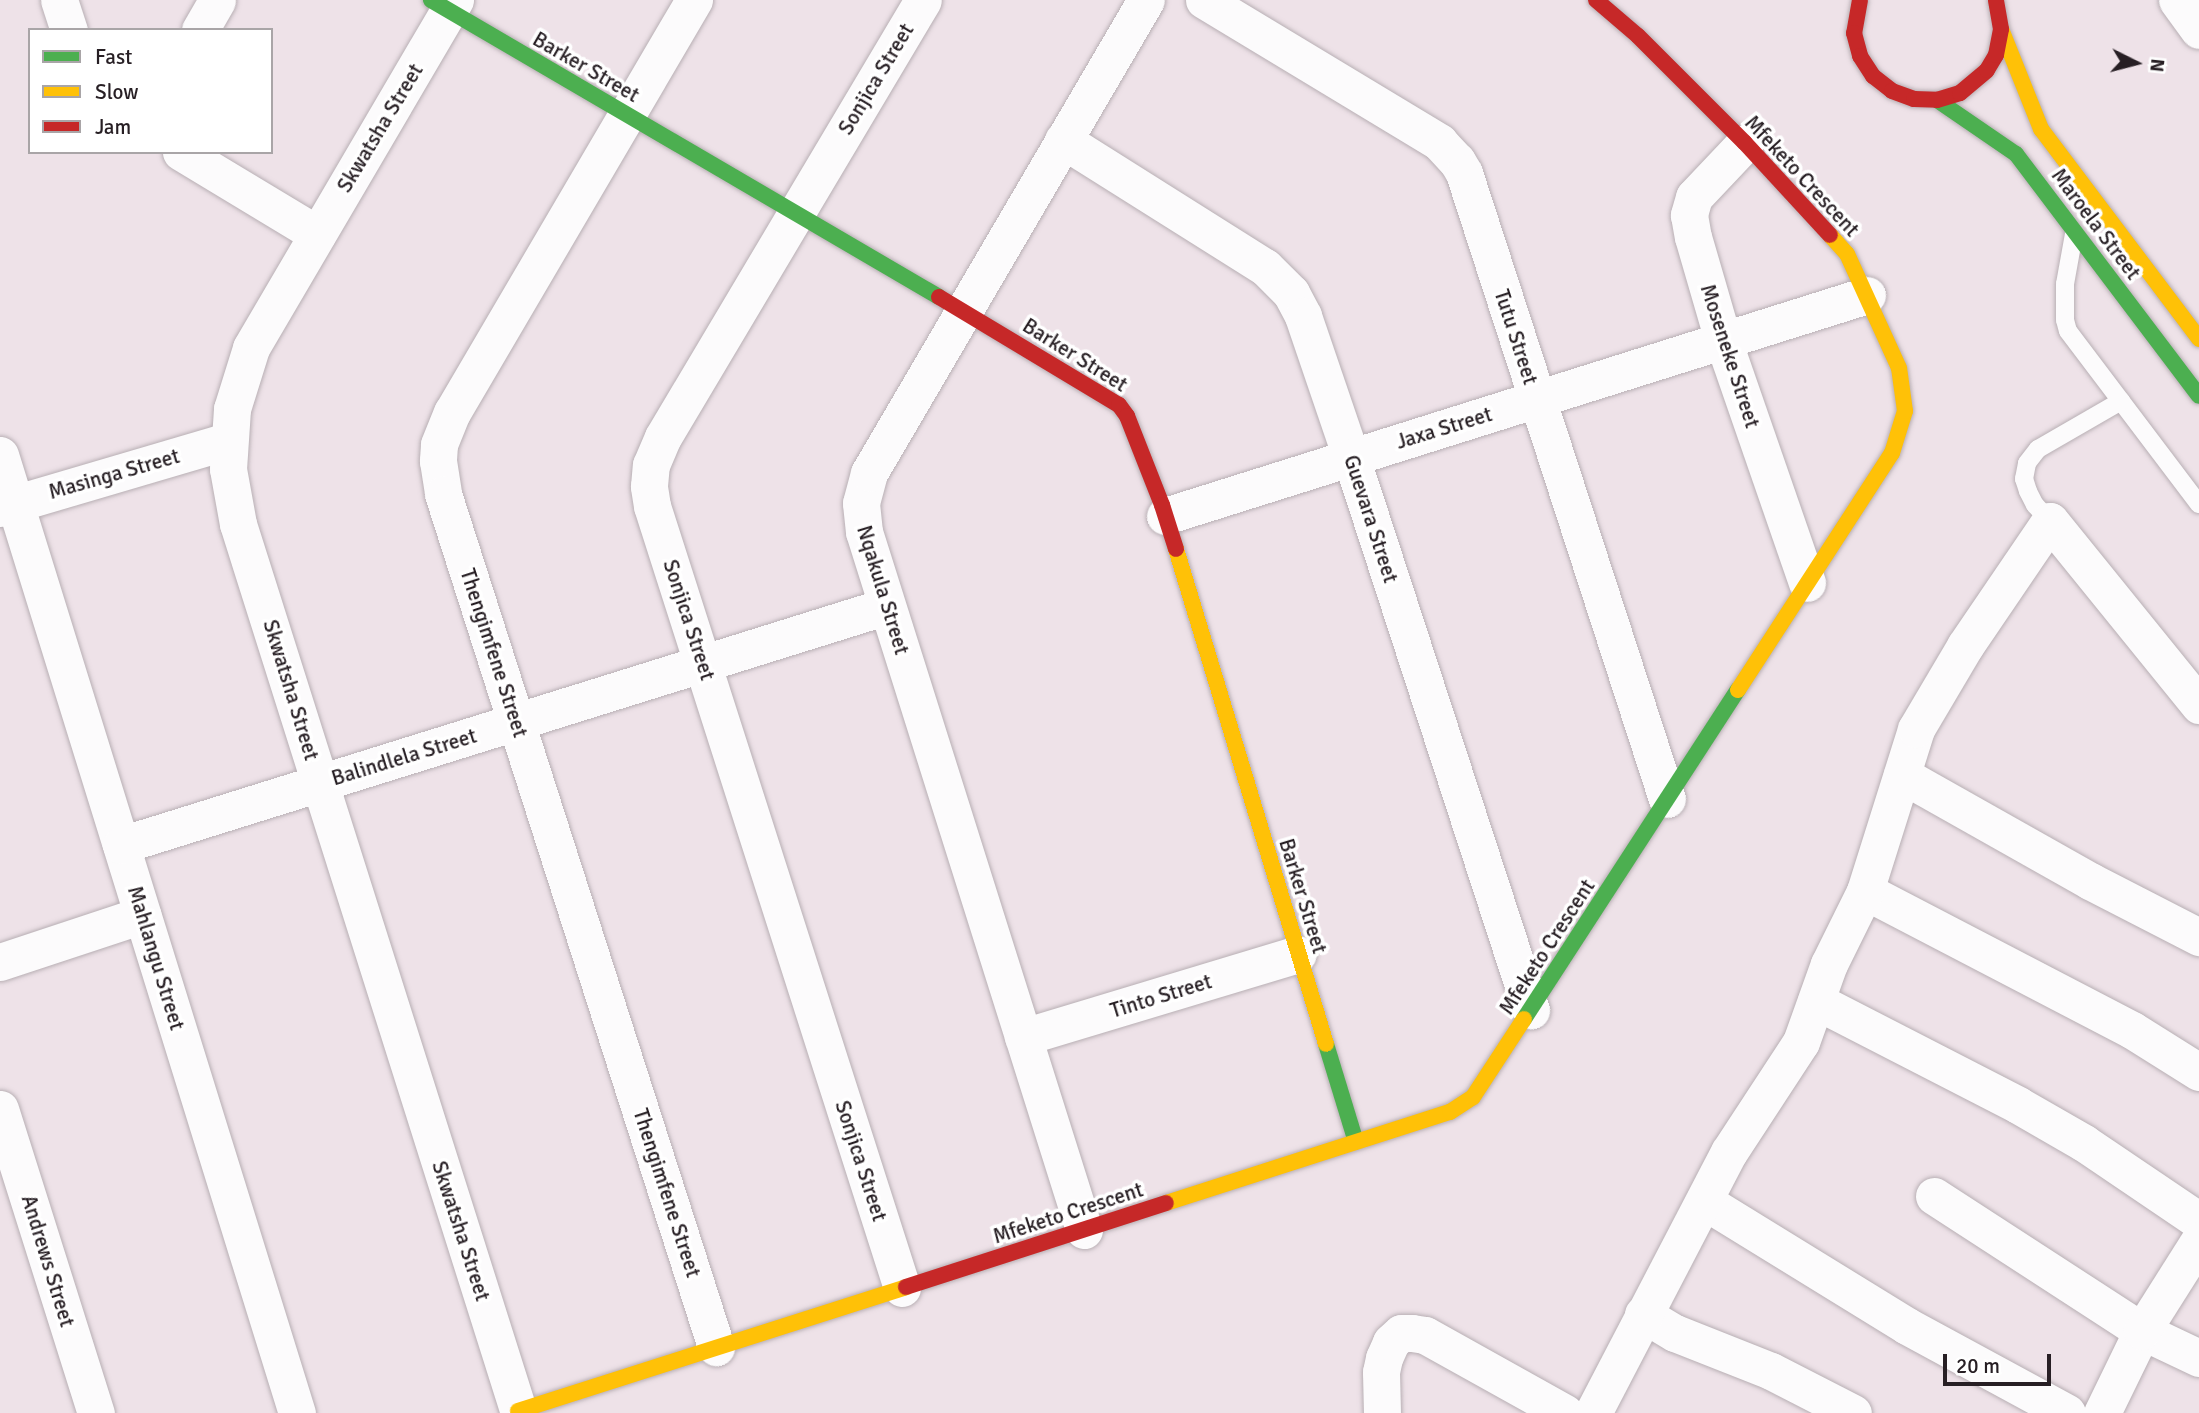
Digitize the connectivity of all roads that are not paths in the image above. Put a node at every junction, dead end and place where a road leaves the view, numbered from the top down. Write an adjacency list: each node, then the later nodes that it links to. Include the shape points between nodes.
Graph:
1 (59, 0): 13 (street)
2 (217, 0): 14 (street)
3 (694, 0): 19 (street, Thengimfene Street)
4 (923, 0): 23 (street, Sonjica Street)
5 (1146, 0): 20 (street, Nqakula Street)
6 (1204, 0): 31 (street, Tutu Street, via 1449,150 1464,173)
7 (1596, 0): 21 (street, Mfeketo Crescent)
8 (1860, 0): 17 (street)
9 (1996, 0): 15 (street)
10 (2177, 0): 16 (street)
11 (445, 4): 19 (street, Barker Street); 25 (street, Skwatsha Street)
12 (1839, 11): 17 (street)
13 (68, 28)
14 (201, 28)
15 (2001, 29): 18 (street, via 1996,55 1987,70 1960,93); 29 (street, Maroela Street, via 2041,129)
16 (2199, 30)
17 (1854, 33): 18 (street, via 1860,56 1873,76 1892,91 1914,99)
18 (1937, 100): 24 (street, Maroela Street, via 2016,154)
19 (627, 115): 23 (street, Barker Street); 44 (street, Thengimfene Street, via 452,412 439,444 441,486)
20 (1063, 140): 27 (street, Nqakula Street); 35 (street, Guevara Street, via 1282,282 1303,316)
21 (1745, 143): 26 (street, Mfeketo Crescent, via 1847,254); 28 (street, Moseneke Street, via 1694,197 1689,215)
22 (184, 154): 25 (street)
23 (796, 214): 27 (street, Barker Street); 42 (street, Sonjica Street, via 651,465 652,506)
24 (2075, 231): 30 (street, Maroela Street); 32 (lane, via 2065,320 2068,331)
25 (317, 234): 33 (street, Skwatsha Street, via 251,348 237,389)
26 (1867, 295): 28 (street, Jaxa Street); 40 (street, Mfeketo Crescent, via 1899,368 1904,389 1901,433)
27 (965, 312): 38 (street, Barker Street, via 1119,405); 41 (street, Nqakula Street, via 863,488 864,532)
28 (1723, 340): 31 (street, Jaxa Street); 40 (street, Moseneke Street)
29 (2199, 340)
30 (2199, 396)
31 (1536, 399): 35 (street, Jaxa Street); 47 (street, Tutu Street)
32 (2121, 401): 36 (lane); 39 (lane, via 2038,449 2027,463 2024,479 2028,491)
33 (228, 441): 37 (street, Masinga Street); 46 (street, Skwatsha Street, via 238,524)
34 (0, 456): 37 (street, Mahlangu Street)
35 (1351, 457): 38 (street, Jaxa Street); 55 (street, Guevara Street)
36 (2199, 504)
37 (7, 505): 48 (street, Mahlangu Street)
38 (1166, 516): 52 (street, Barker Street)
39 (2050, 521): 43 (street); 45 (street, via 1935,694 1916,729)
40 (1807, 583): 47 (street, Mfeketo Crescent)
41 (887, 606): 42 (street, Balindlela Street); 56 (street, Nqakula Street)
42 (704, 663): 44 (street, Balindlela Street); 65 (street, Sonjica Street)
43 (2199, 705)
44 (516, 722): 46 (street, Balindlela Street); 68 (street, Thengimfene Street)
45 (1902, 775): 49 (street); 51 (street)
46 (320, 783): 48 (street, Balindlela Street); 70 (street, Skwatsha Street)
47 (1667, 799): 55 (street, Mfeketo Crescent)
48 (121, 845): 50 (street, Mahlangu Street)
49 (1866, 891): 54 (street); 57 (street, via 2132,1030)
50 (142, 915): 53 (street); 72 (street, Mahlangu Street)
51 (2199, 937)
52 (1298, 954): 56 (street, Tinto Street); 59 (street, Barker Street)
53 (0, 962)
54 (1816, 1000): 61 (street, via 1788,1065 1748,1119); 62 (street, via 2084,1143)
55 (1531, 1010): 59 (street, Mfeketo Crescent, via 1463,1106)
56 (1023, 1037): 63 (street, Nqakula Street)
57 (2199, 1072)
58 (0, 1109): 71 (street, Andrews Street)
59 (1356, 1142): 63 (street, Mfeketo Crescent)
60 (1934, 1196): 67 (street)
61 (1704, 1201): 66 (street); 77 (street, via 1907,1326)
62 (2199, 1221)
63 (1084, 1230): 65 (street, Mfeketo Crescent)
64 (2199, 1241): 67 (street)
65 (902, 1288): 68 (street, Mfeketo Crescent)
66 (1643, 1314): 75 (street); 76 (street, via 1675,1333 1771,1371)
67 (2142, 1331): 69 (street); 78 (street)
68 (716, 1347): 70 (street, Mfeketo Crescent)
69 (2199, 1357)
70 (518, 1412)
71 (96, 1413)
72 (297, 1413)
73 (1382, 1413): 74 (street, via 1384,1358 1401,1333 1412,1333 1440,1343)
74 (1565, 1413)
75 (1593, 1413)
76 (1853, 1413)
77 (2067, 1413)
78 (2102, 1413)

